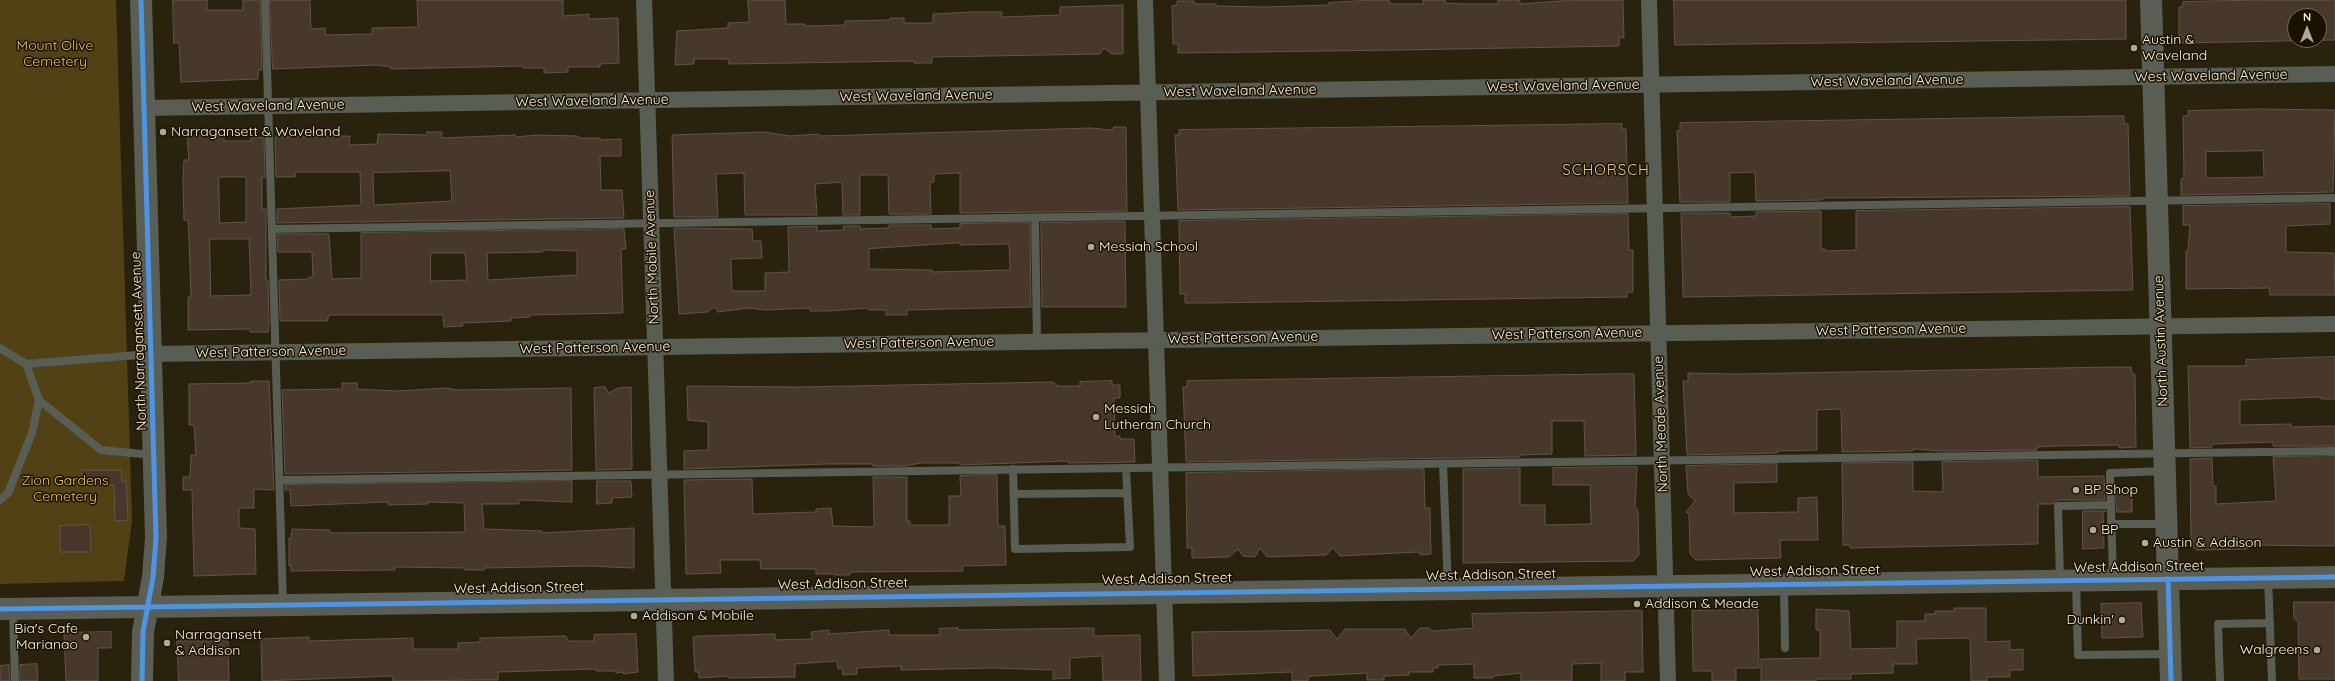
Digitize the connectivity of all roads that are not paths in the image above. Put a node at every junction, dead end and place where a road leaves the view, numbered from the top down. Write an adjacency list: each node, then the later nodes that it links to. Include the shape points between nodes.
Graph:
1 (141, 0): 13 (street, North Narragansett Avenue)
2 (264, 0): 12 (lane)
3 (644, 0): 11 (street, North Mobile Avenue)
4 (1145, 0): 10 (street)
5 (1649, 0): 9 (street, North Meade Avenue)
6 (2152, 0): 8 (street, North Austin Avenue)
7 (2335, 74): 8 (street, West Waveland Avenue)
8 (2154, 77): 9 (street, West Waveland Avenue); 15 (street, North Austin Avenue)
9 (1651, 85): 10 (street, West Waveland Avenue); 16 (street, North Meade Avenue)
10 (1148, 92): 11 (street, West Waveland Avenue); 17 (street)
11 (647, 100): 12 (street, West Waveland Avenue); 19 (street, North Mobile Avenue)
12 (268, 106): 13 (street, West Waveland Avenue); 20 (lane)
13 (144, 108): 29 (street, North Narragansett Avenue)
14 (2335, 198): 15 (lane)
15 (2157, 201): 16 (lane); 22 (street, North Austin Avenue)
16 (1654, 208): 17 (lane); 23 (street, North Meade Avenue)
17 (1152, 216): 18 (lane); 24 (street)
18 (1035, 218): 19 (lane); 25 (lane)
19 (651, 223): 20 (lane); 26 (street, North Mobile Avenue)
20 (272, 229): 28 (lane)
21 (2335, 324): 22 (street, West Patterson Avenue)
22 (2161, 326): 23 (street, West Patterson Avenue); 35 (street, North Austin Avenue)
23 (1658, 332): 24 (street, West Patterson Avenue); 34 (street, North Meade Avenue)
24 (1156, 340): 25 (street, West Patterson Avenue); 37 (street)
25 (1037, 341): 26 (street, West Patterson Avenue)
26 (655, 347): 28 (street, West Patterson Avenue); 40 (street, North Mobile Avenue)
27 (0, 348): 30 (lane)
28 (275, 352): 29 (street, West Patterson Avenue); 41 (lane)
29 (151, 354): 30 (lane); 33 (street, North Narragansett Avenue)
30 (26, 364): 31 (lane)
31 (39, 400): 33 (lane, via 101,450); 44 (lane, via 32,433 8,493)
32 (2335, 451): 35 (lane)
33 (154, 456): 59 (street, North Narragansett Avenue, via 156,538)
34 (1662, 460): 35 (lane); 36 (lane); 54 (street, North Meade Avenue)
35 (2164, 462): 45 (lane, via 2110,473); 47 (street, North Austin Avenue)
36 (1443, 464): 37 (lane); 55 (lane)
37 (1160, 467): 38 (lane); 56 (street)
38 (1126, 468): 39 (lane); 42 (lane)
39 (1013, 469): 40 (lane); 43 (lane)
40 (659, 474): 41 (lane); 57 (street, North Mobile Avenue)
41 (280, 480): 58 (lane)
42 (1127, 493): 43 (lane); 43 (lane, via 1130,547 1015,549)
43 (1014, 494)
44 (0, 500)
45 (2110, 505): 46 (lane); 52 (lane, via 2058,506)
46 (2111, 524): 47 (lane); 50 (lane)
47 (2166, 524): 51 (street, North Austin Avenue)
48 (2268, 577): 49 (street, West Addison Street); 51 (street, West Addison Street); 61 (lane)
49 (2335, 577)
50 (2113, 579): 51 (street, West Addison Street); 52 (street, West Addison Street)
51 (2168, 579): 63 (street, North Austin Avenue)
52 (2068, 580): 53 (street, West Addison Street); 63 (lane, via 2078,655)
53 (1784, 584): 54 (street, West Addison Street); 62 (lane)
54 (1666, 585): 55 (street, West Addison Street); 68 (street, North Meade Avenue)
55 (1448, 588): 56 (street, West Addison Street)
56 (1164, 591): 57 (street, West Addison Street); 67 (street)
57 (663, 598): 58 (street, West Addison Street); 66 (street, North Mobile Avenue)
58 (283, 604): 59 (street, West Addison Street)
59 (149, 606): 60 (street, West Addison Street); 65 (street, North Narragansett Avenue, via 143,632)
60 (6, 609): 64 (lane)
61 (2270, 623): 70 (lane, via 2218,624); 71 (lane)
62 (1785, 648)
63 (2170, 654): 69 (street, North Austin Avenue)
64 (15, 681)
65 (142, 681)
66 (666, 681)
67 (1167, 681)
68 (1668, 681)
69 (2170, 681)
70 (2220, 681)
71 (2272, 681)

